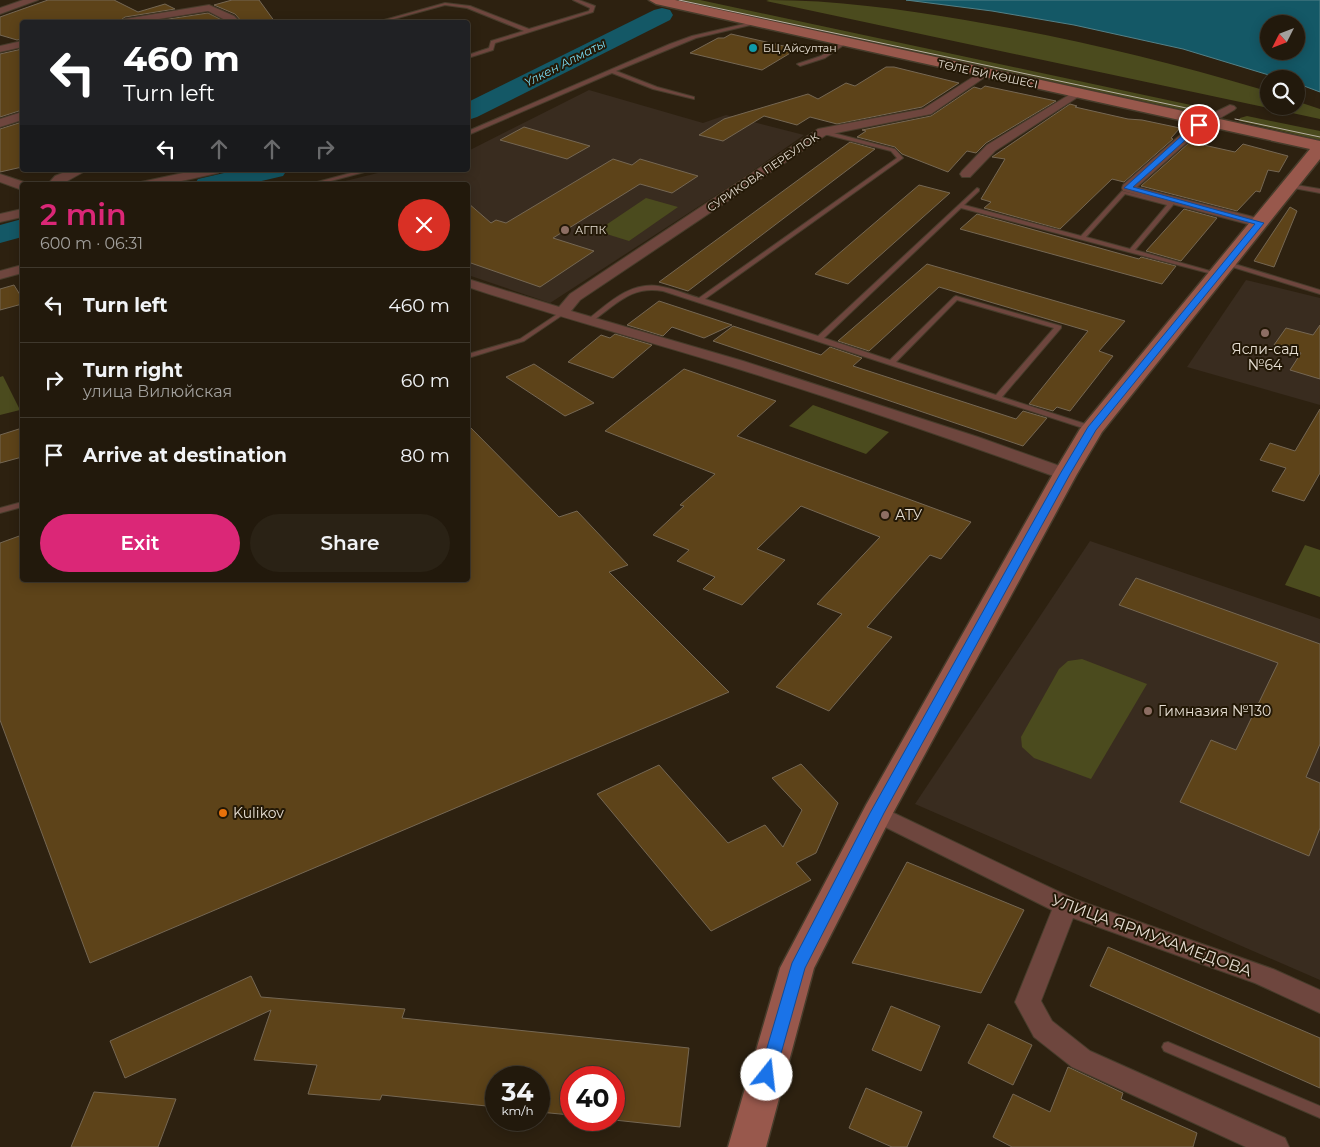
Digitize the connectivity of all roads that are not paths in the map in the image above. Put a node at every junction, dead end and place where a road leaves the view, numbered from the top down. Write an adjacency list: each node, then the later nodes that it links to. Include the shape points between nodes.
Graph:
1 (33, 0): 7 (street)
2 (182, 0): 6 (street)
3 (575, 0): 13 (lane, via 593,7 590,12)
4 (656, 0): 11 (street, ТӨЛЕ БИ КӨШЕСІ)
5 (729, 2): 12 (street)
6 (209, 8): 8 (street); 9 (street)
7 (0, 11)
8 (137, 20)
9 (232, 20)
10 (386, 20): 13 (lane, via 446,4 468,7)
11 (757, 22): 14 (street, ТӨЛЕ БИ КӨШЕСІ); 19 (lane, via 694,37)
12 (854, 28)
13 (529, 31): 17 (lane, via 493,42 491,49)
14 (846, 42): 18 (lane, via 824,57); 20 (street, ТӨЛЕ БИ КӨШЕСІ)
15 (20, 44): 16 (street)
16 (0, 49)
17 (470, 55)
18 (800, 64)
19 (612, 71): 22 (lane); 29 (lane)
20 (984, 73): 21 (street, ТӨЛЕ БИ КӨШЕСІ); 30 (street, СУРИКОВА ПЕРЕУЛОК, via 927,112)
21 (1077, 93): 27 (street, ТӨЛЕ БИ КӨШЕСІ); 35 (street, via 991,148)
22 (692, 98)
23 (1211, 104): 24 (street)
24 (1230, 108): 25 (street); 27 (street)
25 (1248, 112)
26 (20, 117): 28 (street)
27 (1205, 121): 31 (street, ТӨЛЕ БИ КӨШЕСІ); 49 (street, via 1128,188)
28 (0, 123)
29 (470, 132)
30 (822, 132): 57 (lane, via 893,150 900,158); 58 (street, СУРИКОВА ПЕРЕУЛОК, via 576,297)
31 (1320, 147): 43 (street)
32 (76, 172): 38 (street)
33 (205, 172): 37 (street)
34 (361, 172): 41 (lane)
35 (966, 174)
36 (0, 178): 42 (street)
37 (169, 180): 39 (street); 40 (street)
38 (56, 182)
39 (160, 182)
40 (176, 182)
41 (322, 182)
42 (20, 185)
43 (1290, 186): 45 (lane); 49 (street)
44 (976, 190): 46 (lane)
45 (1320, 191)
46 (960, 206): 50 (lane); 60 (lane)
47 (20, 213): 48 (street)
48 (0, 218)
49 (1260, 223): 52 (street)
50 (1082, 238): 51 (lane); 51 (lane, via 1124,192 1171,204)
51 (1132, 250): 52 (lane)
52 (1223, 269): 56 (lane); 64 (street)
53 (20, 270): 54 (street)
54 (0, 275)
55 (470, 284): 58 (street)
56 (1320, 292)
57 (700, 300): 59 (lane, via 642,288 629,293); 60 (lane)
58 (562, 314): 59 (street); 61 (lane, via 522,340)
59 (589, 321): 65 (street, via 738,364)
60 (819, 339): 62 (lane)
61 (470, 355)
62 (891, 362): 63 (lane); 63 (lane, via 956,298 1059,327)
63 (998, 398): 64 (lane)
64 (1092, 429): 65 (street)
65 (1065, 474): 68 (street)
66 (20, 505): 67 (lane)
67 (0, 511)
68 (877, 813): 69 (street, УЛИЦА ЯРМУХАМЕДОВА); 73 (street, via 797,968)
69 (1066, 906): 70 (street, УЛИЦА ЯРМУХАМЕДОВА, via 1264,976); 74 (street, via 1028,1002 1043,1029 1081,1059)
70 (1320, 1002)
71 (1168, 1047): 72 (lane)
72 (1320, 1112)
73 (747, 1147)
74 (1275, 1147)

